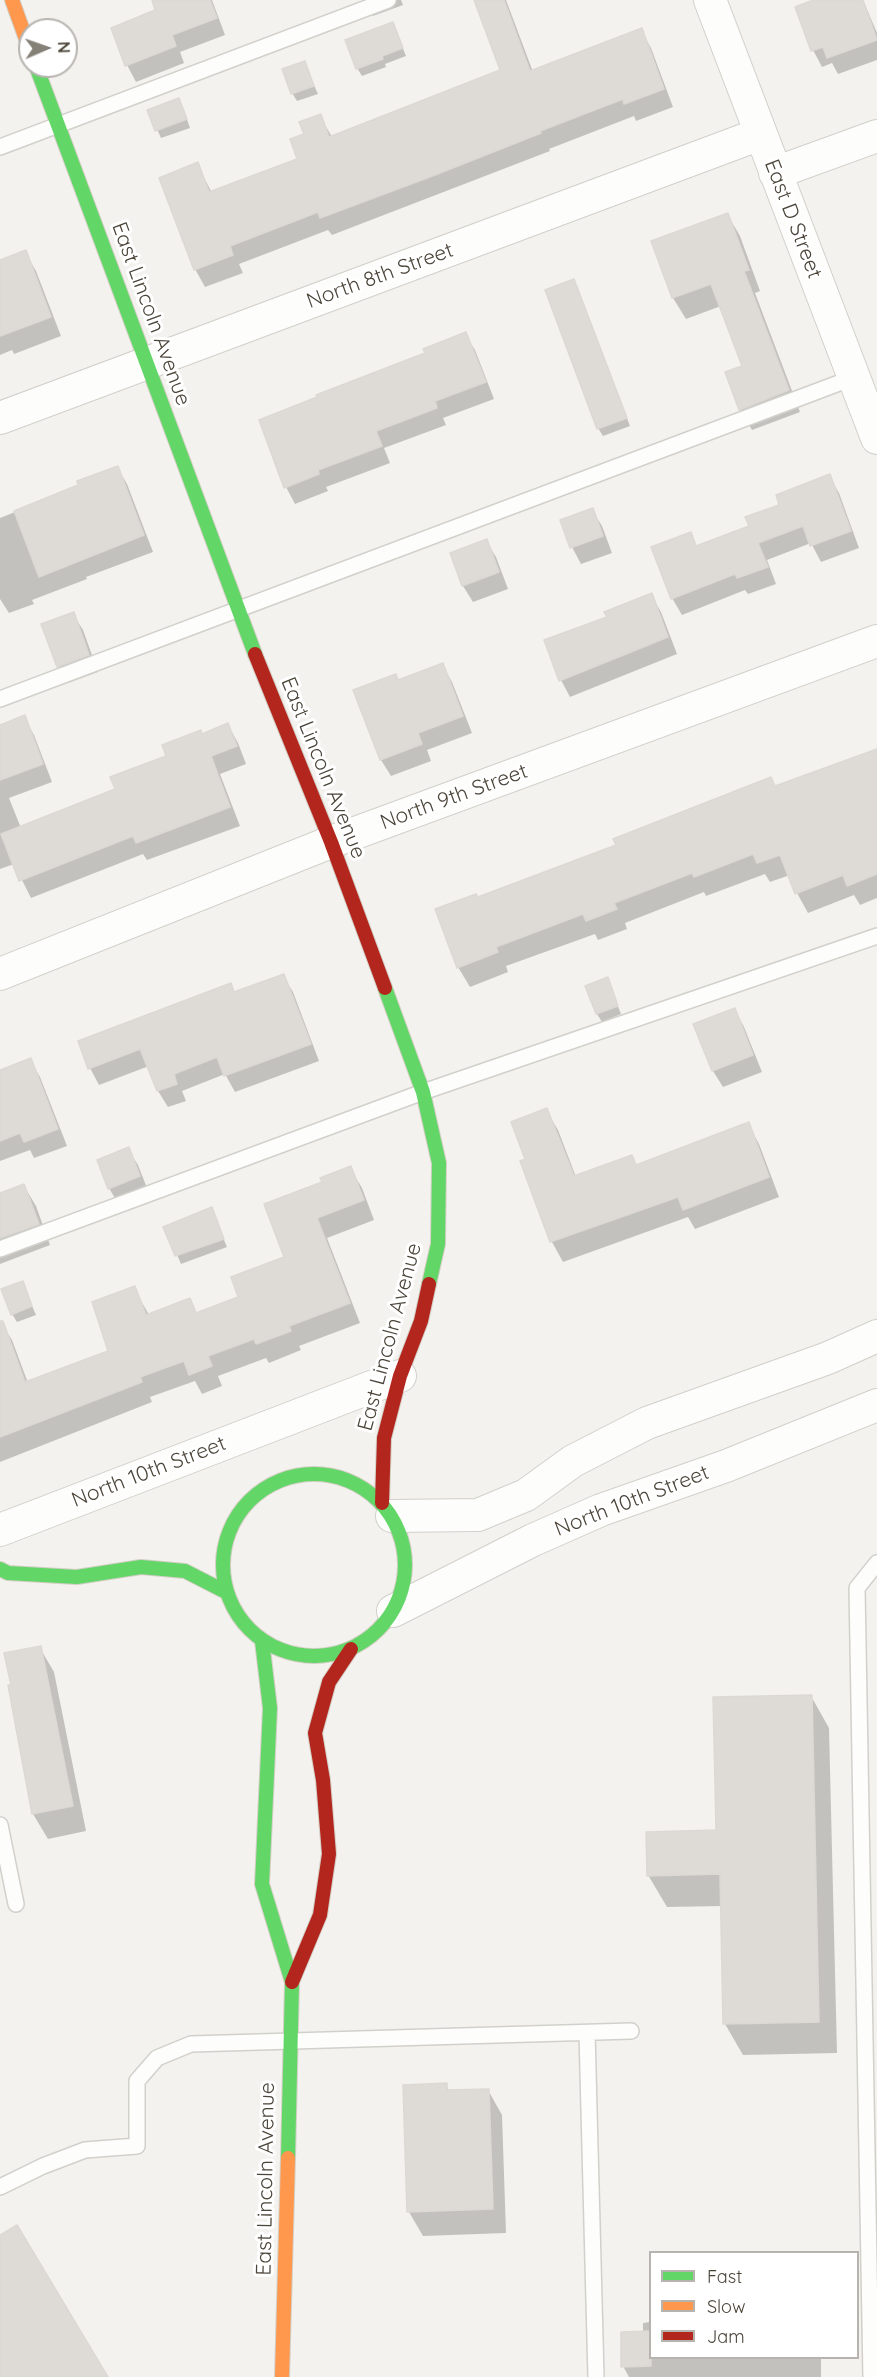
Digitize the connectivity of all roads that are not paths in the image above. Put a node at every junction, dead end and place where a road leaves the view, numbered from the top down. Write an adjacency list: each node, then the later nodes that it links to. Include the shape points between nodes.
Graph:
1 (12, 0): 4 (street)
2 (388, 0): 6 (lane)
3 (710, 0): 7 (street, East D Street)
4 (18, 18)
5 (40, 78): 6 (street, East Lincoln Avenue)
6 (58, 125): 9 (lane); 11 (street, East Lincoln Avenue)
7 (760, 134): 10 (street, East D Street); 11 (street, North 8th Street)
8 (877, 136): 10 (street)
9 (0, 147)
10 (775, 173): 12 (street, East D Street)
11 (147, 362): 13 (street, North 8th Street); 15 (street, East Lincoln Avenue)
12 (855, 377): 14 (street, East D Street); 15 (lane)
13 (0, 418)
14 (877, 437)
15 (237, 610): 17 (lane); 18 (street, East Lincoln Avenue)
16 (877, 640): 18 (street, North 9th Street)
17 (0, 699)
18 (331, 842): 20 (street, North 9th Street); 21 (street, East Lincoln Avenue)
19 (877, 936): 21 (lane)
20 (0, 974)
21 (423, 1092): 22 (lane); 24 (street, East Lincoln Avenue, via 439,1163 438,1244 421,1321)
22 (0, 1249)
23 (877, 1336): 26 (street, via 828,1359 647,1423 573,1461 526,1495 478,1515)
24 (400, 1376): 26 (street, East Lincoln Avenue, via 384,1438); 27 (street, North 10th Street)
25 (877, 1405): 31 (street, North 10th Street, via 726,1466 601,1510)
26 (387, 1510): 30 (street, via 358,1484 328,1474 297,1475 269,1485 245,1505 229,1531 223,1561); 31 (street, via 402,1539 406,1564)
27 (0, 1530)
28 (877, 1563): 37 (lane, via 858,1588)
29 (0, 1569): 30 (street, via 8,1573 76,1576 141,1567 185,1571)
30 (226, 1592): 32 (street, via 240,1619)
31 (393, 1611): 33 (street, via 375,1633)
32 (262, 1641): 33 (street, via 290,1653 321,1656); 36 (street, East Lincoln Avenue, via 270,1708 262,1884)
33 (351, 1649): 36 (street, East Lincoln Avenue, via 329,1682 315,1732 329,1854 320,1915)
34 (0, 1825): 35 (lane)
35 (16, 1904)
36 (292, 1982): 40 (street, East Lincoln Avenue)
37 (871, 2018): 44 (lane)
38 (631, 2031): 39 (lane)
39 (587, 2033): 40 (lane); 43 (lane)
40 (290, 2042): 41 (lane, via 191,2044 157,2058 137,2081 137,2146 85,2150); 42 (street, East Lincoln Avenue)
41 (0, 2187)
42 (282, 2377)
43 (596, 2377)
44 (871, 2377)

